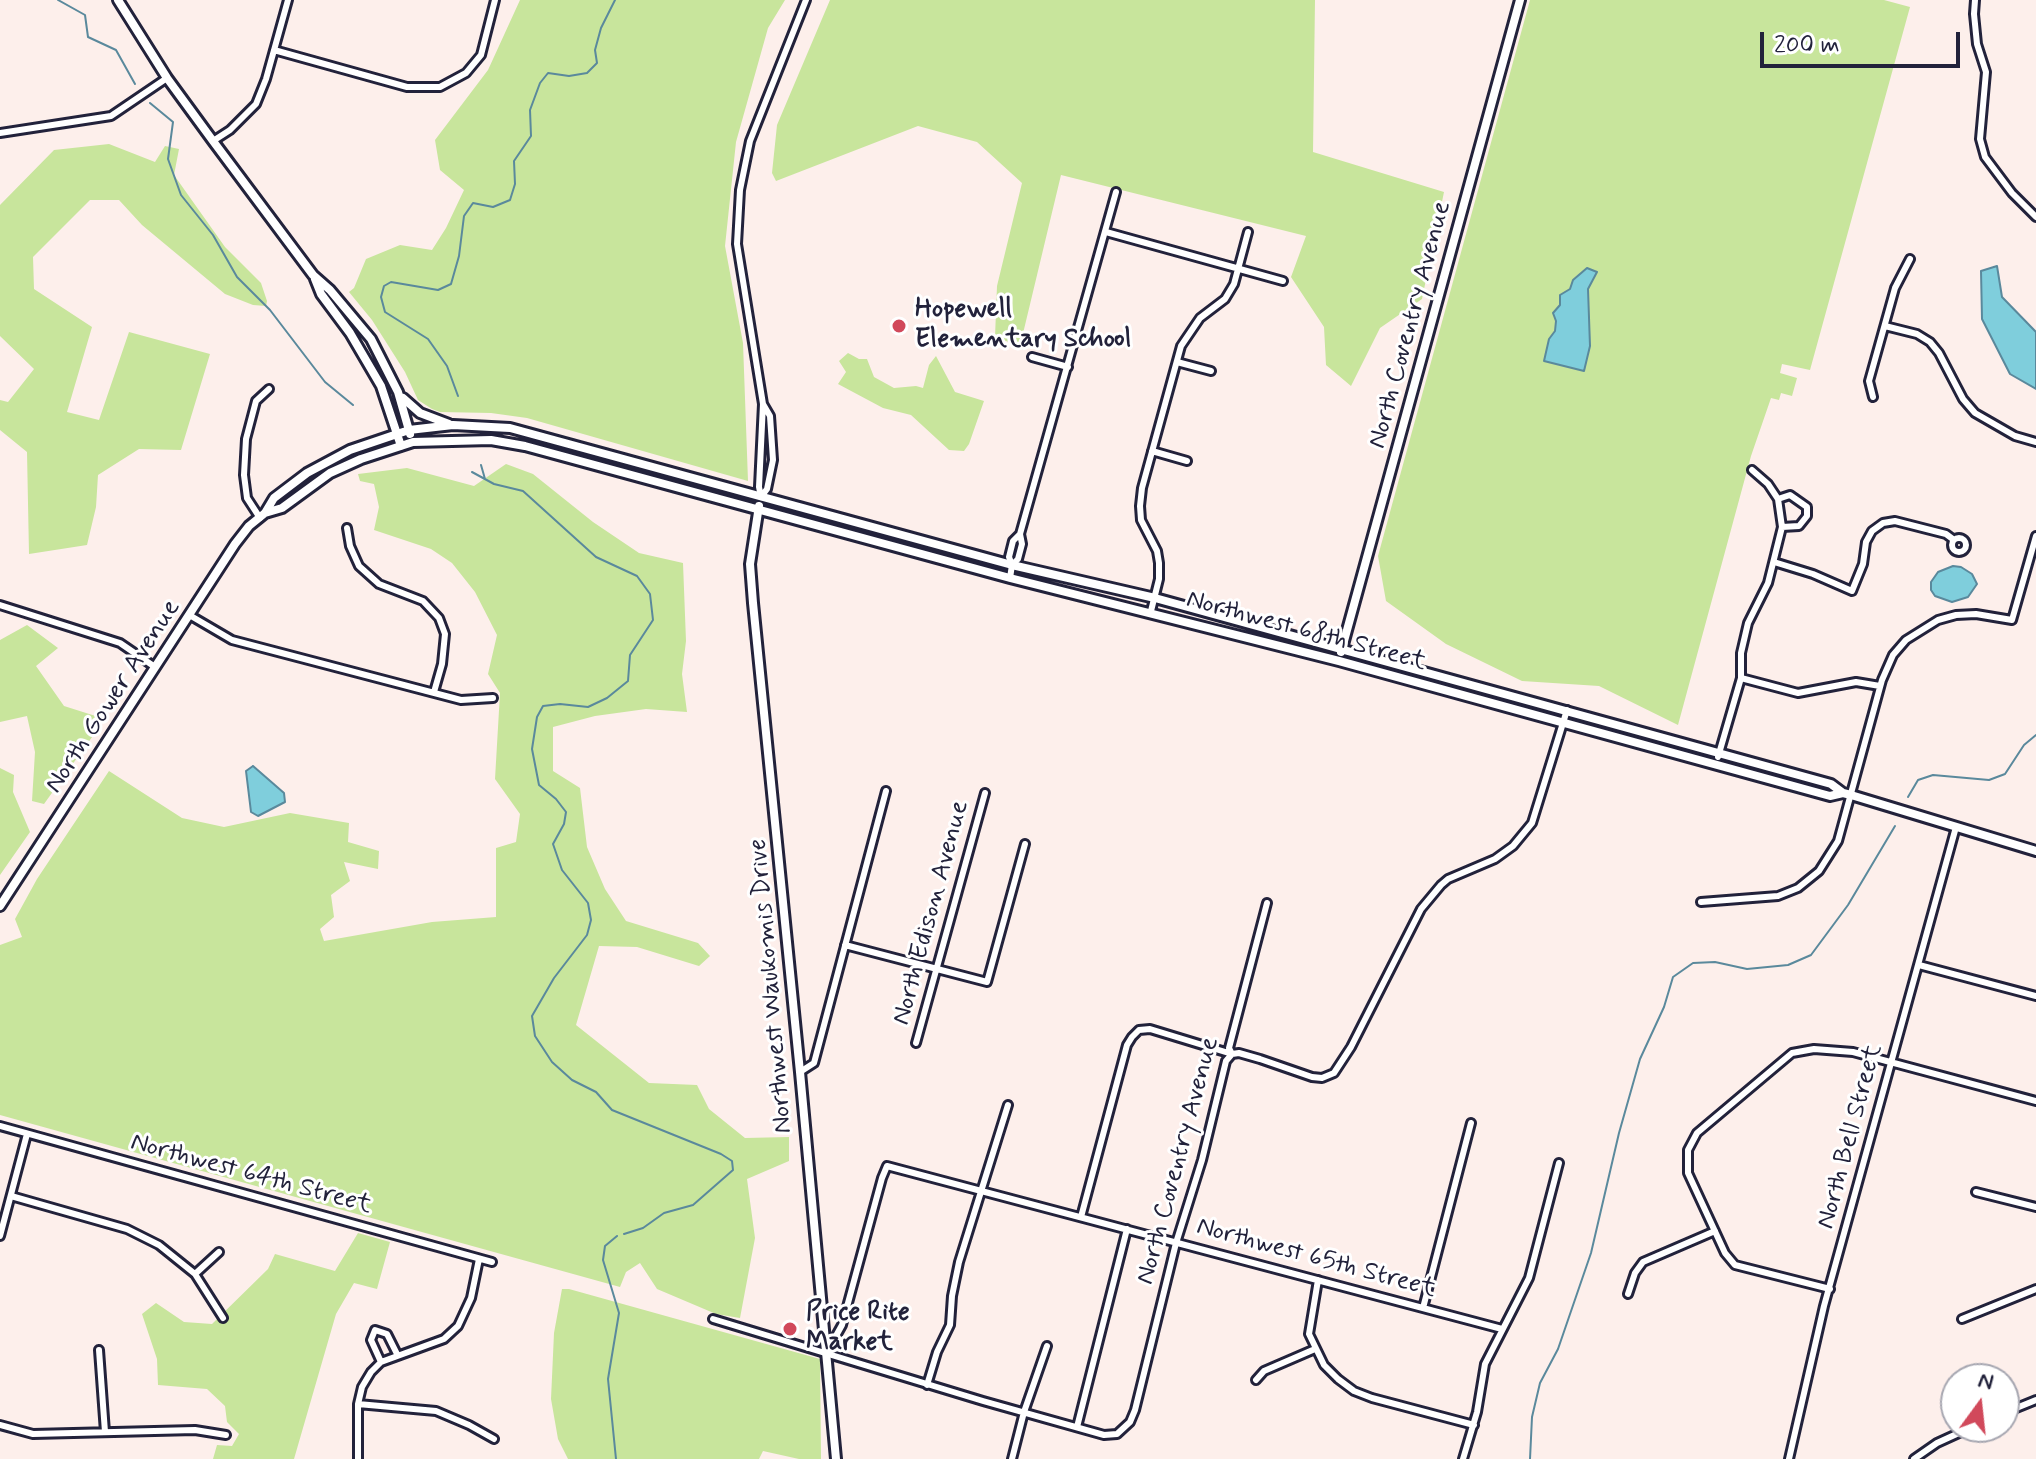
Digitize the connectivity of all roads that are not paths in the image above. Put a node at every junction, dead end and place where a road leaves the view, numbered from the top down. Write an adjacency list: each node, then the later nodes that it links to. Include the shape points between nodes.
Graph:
1 (118, 0): 8 (main road)
2 (288, 0): 7 (street)
3 (495, 0): 7 (street, via 479,60 458,79 433,88 407,87)
4 (806, 0): 27 (street, via 741,177 737,244)
5 (1520, 0): 54 (main road, North Coventry Avenue)
6 (1975, 0): 12 (street, via 1977,44 1986,72 1980,139 1985,157)
7 (274, 50): 10 (street, via 256,104)
8 (167, 78): 9 (street, via 111,116); 10 (main road)
9 (0, 133)
10 (213, 141): 17 (main road)
11 (1116, 192): 13 (street)
12 (2036, 217)
13 (1106, 232): 16 (street); 22 (street)
14 (1248, 232): 16 (street)
15 (1910, 259): 19 (street)
16 (1238, 268): 18 (street); 21 (street, via 1225,299 1188,332)
17 (313, 275): 25 (main road, via 371,339); 30 (main road, via 381,386)
18 (1283, 281)
19 (1885, 326): 26 (street, via 1869,381); 32 (street, via 1930,342 1975,413)
20 (1032, 357): 22 (street)
21 (1177, 362): 23 (street); 34 (street)
22 (1068, 367): 48 (street, via 1020,534 1018,559)
23 (1211, 371)
24 (269, 389): 40 (street, via 256,401 244,475 247,498)
25 (398, 392): 28 (main road, via 420,413); 29 (main road)
26 (1873, 397)
27 (763, 404): 37 (street); 37 (street, via 770,416 773,460)
28 (453, 425): 29 (main road, North Gower Avenue); 37 (main road, North Gower Avenue, via 510,428)
29 (409, 430): 30 (main road, North Gower Avenue); 31 (main road)
30 (398, 433): 33 (main road); 40 (main road, North Gower Avenue, via 323,463 274,498)
31 (413, 442): 33 (main road, North Gower Avenue); 39 (main road, via 491,440 525,446)
32 (2036, 442)
33 (401, 446): 40 (main road, North Gower Avenue, via 330,473 282,508)
34 (1152, 451): 35 (street); 50 (street, via 1140,506 1159,563)
35 (1187, 461)
36 (1752, 470): 38 (street)
37 (761, 497): 39 (main road, Northwest Waukomis Drive); 41 (main road, Northwest 68th Street)
38 (1778, 499): 42 (street); 42 (street, via 1790,495 1807,507 1799,526)
39 (757, 510): 44 (main road, Northwest 68th Street); 81 (main road, Northwest Waukomis Drive, via 750,564)
40 (262, 515): 53 (main road, North Gower Avenue, via 235,544)
41 (841, 520): 44 (main road); 48 (main road, Northwest 68th Street)
42 (1782, 527): 47 (street)
43 (347, 528): 59 (street, via 359,566 379,584 423,601 439,618 445,634)
44 (837, 532): 49 (main road, Northwest 68th Street)
45 (2036, 536): 58 (street, via 2012,620 1956,615 1921,628 1893,655)
46 (1954, 540): 47 (street, via 1895,521 1883,523 1866,542 1852,591)
47 (1774, 562): 57 (street, via 1748,623)
48 (1012, 565): 49 (street); 50 (main road, Northwest 68th Street)
49 (1010, 578): 52 (main road, Northwest 68th Street)
50 (1155, 598): 52 (street); 54 (main road, Northwest 68th Street)
51 (0, 605): 56 (street, via 120,643)
52 (1151, 611): 55 (main road, Northwest 68th Street)
53 (191, 616): 56 (main road, North Gower Avenue); 59 (street, via 232,640)
54 (1342, 648): 55 (main road, North Coventry Avenue); 61 (main road, Northwest 68th Street)
55 (1339, 661): 62 (main road, Northwest 68th Street)
56 (155, 667): 73 (main road, North Gower Avenue)
57 (1741, 678): 58 (street, via 1798,693 1856,682); 63 (street)
58 (1880, 686): 67 (street)
59 (434, 692): 60 (street, via 470,701)
60 (493, 698)
61 (1567, 710): 62 (street); 63 (main road, Northwest 68th Street)
62 (1563, 723): 64 (main road, Northwest 68th Street); 79 (street, via 1532,823 1495,859 1448,879 1421,909 1334,1073 1312,1077)
63 (1719, 752): 64 (street); 67 (main road, Northwest 68th Street, via 1831,784)
64 (1715, 765): 67 (main road, Northwest 68th Street, via 1830,796)
65 (886, 791): 74 (street)
66 (985, 793): 76 (street, North Edison Avenue)
67 (1847, 794): 68 (main road, Northwest 68th Street); 71 (street, via 1833,852 1810,879 1778,896)
68 (1956, 827): 70 (main road, Northwest 68th Street); 75 (street, North Bell Street)
69 (1025, 844): 76 (street, via 987,982)
70 (2036, 851)
71 (1701, 902)
72 (1267, 903): 79 (street, North Coventry Avenue, via 1229,1048)
73 (0, 906)
74 (845, 945): 76 (street); 81 (street, via 814,1063)
75 (1919, 965): 77 (street); 80 (street, North Bell Street)
76 (938, 970): 78 (street, North Edison Avenue)
77 (2036, 996)
78 (916, 1043)
79 (1232, 1054): 92 (street, via 1139,1030 1127,1045); 96 (street, North Coventry Avenue)
80 (1893, 1063): 82 (street); 94 (street, via 1831,1049 1792,1053 1697,1133 1688,1150 1688,1173); 102 (street, North Bell Street)
81 (800, 1072): 114 (main road, Northwest Waukomis Drive)
82 (2036, 1101)
83 (1008, 1105): 88 (street)
84 (1471, 1123): 105 (street)
85 (0, 1126): 86 (street, Northwest 64th Street)
86 (27, 1134): 90 (street); 98 (street, Northwest 64th Street)
87 (1559, 1163): 109 (street, via 1529,1278)
88 (980, 1191): 92 (street, Northwest 65th Street); 114 (street, Northwest 65th Street, via 887,1166 842,1325); 117 (street, via 959,1262 950,1325)
89 (1976, 1192): 91 (street)
90 (11, 1196): 95 (street); 100 (street, via 127,1229 159,1245)
91 (2036, 1207)
92 (1081, 1217): 93 (street, Northwest 65th Street)
93 (1127, 1229): 96 (street, Northwest 65th Street); 122 (street)
94 (1715, 1231): 102 (street, via 1735,1265); 104 (street, via 1643,1262)
95 (0, 1236)
96 (1176, 1243): 101 (street, Northwest 65th Street); 122 (street, North Coventry Avenue, via 1135,1410 1126,1427 1104,1435)
97 (219, 1252): 100 (street)
98 (479, 1259): 99 (street, Northwest 64th Street); 113 (street, via 471,1298 458,1326 444,1339)
99 (492, 1262)
100 (195, 1274): 106 (street)
101 (1318, 1280): 105 (street, Northwest 65th Street); 111 (street, via 1309,1334)
102 (1830, 1289): 131 (street, North Bell Street)
103 (2036, 1289): 108 (street)
104 (1628, 1294)
105 (1423, 1308): 109 (street, Northwest 65th Street)
106 (223, 1318)
107 (713, 1319): 114 (street)
108 (1962, 1319)
109 (1502, 1329): 121 (street, via 1485,1364)
110 (1047, 1346): 119 (street)
111 (1315, 1349): 116 (street, via 1264,1371); 121 (street, via 1331,1372 1363,1395)
112 (99, 1350): 123 (street)
113 (397, 1354): 115 (street); 115 (street, via 387,1334 375,1330 371,1340)
114 (826, 1355): 117 (street); 128 (main road, Northwest Waukomis Drive)
115 (381, 1362): 118 (street, via 362,1387)
116 (1256, 1380)
117 (927, 1385): 119 (street)
118 (358, 1404): 125 (street, via 436,1411); 127 (street)
119 (1024, 1412): 122 (street); 129 (street)
120 (0, 1425): 123 (street, via 33,1434)
121 (1474, 1425): 130 (street)
122 (1077, 1427)
123 (105, 1432): 124 (street, via 195,1430)
124 (226, 1435)
125 (494, 1439)
126 (1940, 1442): 132 (street)
127 (358, 1459)
128 (836, 1459)
129 (1012, 1459)
130 (1463, 1459)
131 (1789, 1459)
132 (1914, 1459)

